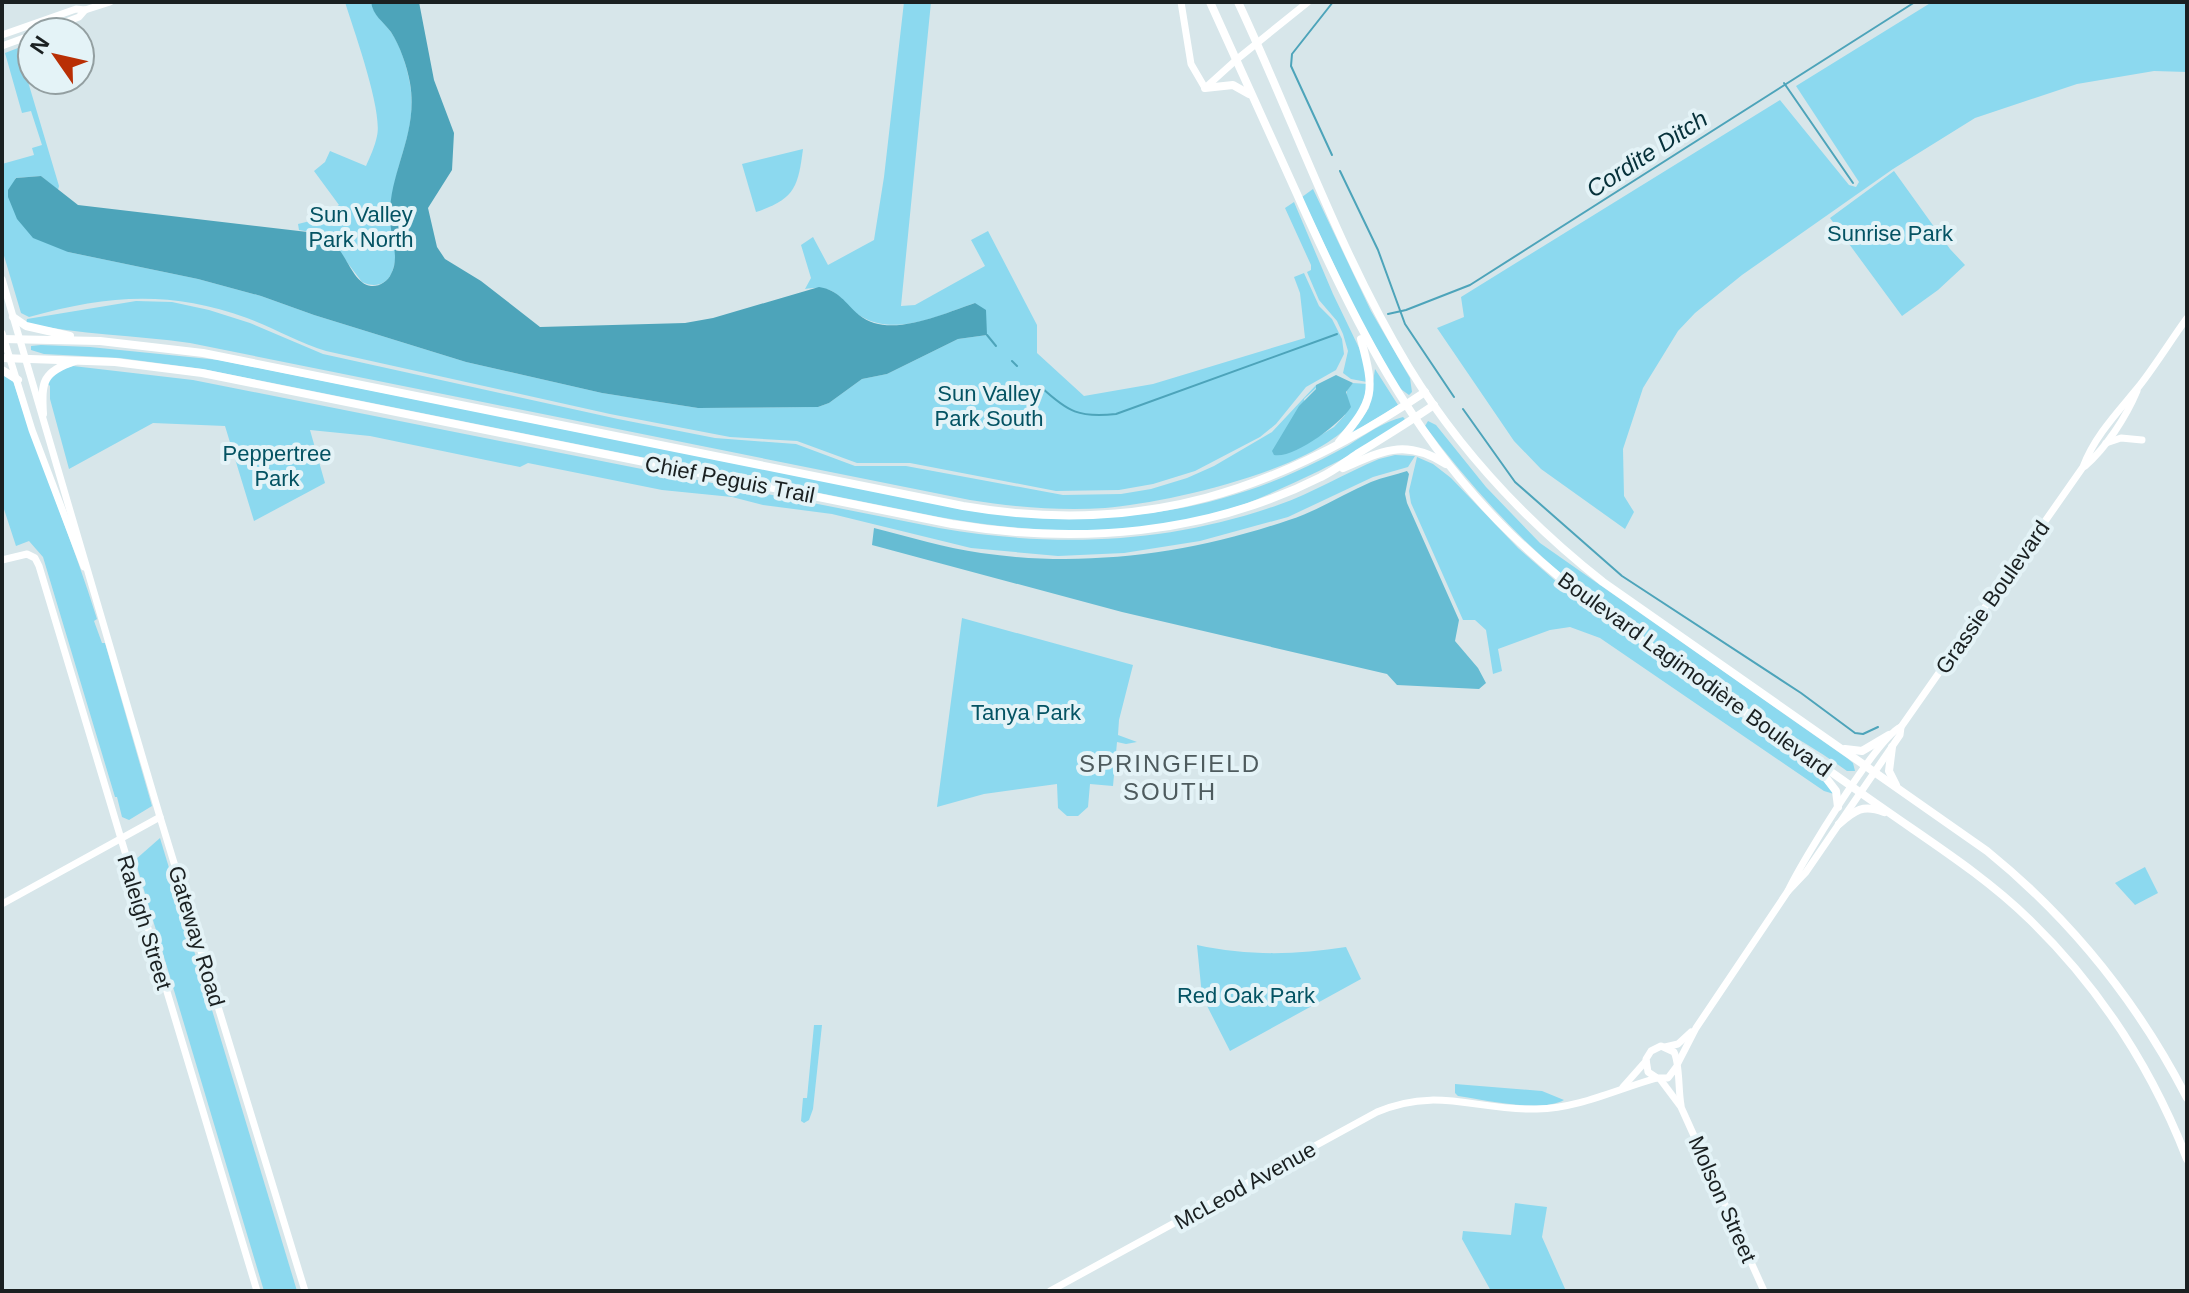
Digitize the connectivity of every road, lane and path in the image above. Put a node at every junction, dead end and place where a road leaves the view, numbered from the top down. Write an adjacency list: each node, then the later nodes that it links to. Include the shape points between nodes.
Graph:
1 (110, 2): 6 (street)
2 (1181, 2): 11 (street, via 1191,64)
3 (1210, 2): 10 (main road, Boulevard Lagimodière Boulevard)
4 (1238, 2): 9 (main road, Boulevard Lagimodière Boulevard)
5 (1308, 2): 9 (street)
6 (85, 10): 7 (street); 8 (street)
7 (80, 16)
8 (2, 35)
9 (1257, 43): 10 (street); 26 (main road, Boulevard Lagimodière Boulevard, via 1371,299)
10 (1236, 60): 11 (street); 12 (main road, Boulevard Lagimodière Boulevard)
11 (1205, 88): 12 (main road, via 1233,85)
12 (1252, 97): 16 (main road, Boulevard Lagimodière Boulevard)
13 (2, 279): 14 (street, Gateway Road)
14 (13, 317): 18 (street, Gateway Road); 19 (main road, via 26,326)
15 (2187, 318): 25 (street, Grassie Boulevard)
16 (1358, 327): 27 (main road, Boulevard Lagimodière Boulevard); 33 (main road, via 1370,372 1369,394 1359,418)
17 (3, 337): 18 (main road, Chief Peguis Trail); 20 (street, Gateway Road)
18 (20, 339): 19 (main road, Chief Peguis Trail); 21 (street, Gateway Road)
19 (82, 340): 33 (main road, Chief Peguis Trail, via 203,353 1016,513 1095,515 1183,504 1252,485)
20 (6, 358): 21 (main road, Chief Peguis Trail); 24 (street, Gateway Road)
21 (26, 358): 22 (main road, Chief Peguis Trail); 29 (street, Gateway Road)
22 (79, 359): 29 (main road, via 46,377); 36 (main road, Chief Peguis Trail, via 215,375 1004,532 1081,535 1167,527 1234,511)
23 (2, 370): 24 (main road)
24 (18, 380): 38 (street, Gateway Road, via 36,443)
25 (2138, 388): 32 (street, Grassie Boulevard); 34 (street, Grassie Boulevard)
26 (1425, 392): 27 (main road, Chief Peguis Trail); 28 (main road, Boulevard Lagimodière Boulevard)
27 (1405, 405): 30 (main road, Boulevard Lagimodière Boulevard); 33 (main road, Chief Peguis Trail)
28 (1434, 405): 30 (main road, Chief Peguis Trail); 41 (main road, Boulevard Lagimodière Boulevard, via 1496,483 1576,561)
29 (43, 414): 38 (street, Gateway Road)
30 (1414, 418): 35 (main road, Boulevard Lagimodière Boulevard); 36 (main road, Chief Peguis Trail)
31 (2142, 440): 32 (street, via 2121,438)
32 (2104, 444): 34 (street, Grassie Boulevard)
33 (1333, 449)
34 (2083, 467): 39 (street, Grassie Boulevard)
35 (1452, 469): 36 (main road, via 1425,453 1394,449); 43 (main road, Boulevard Lagimodière Boulevard, via 1509,532 1572,589)
36 (1324, 476)
37 (2, 560): 52 (street, Raleigh Street, via 31,555 39,566)
38 (90, 580): 49 (street, Gateway Road)
39 (1901, 727): 40 (street, Grassie Boulevard); 42 (street, Grassie Boulevard)
40 (1889, 735): 41 (main road, via 1862,751); 44 (street, Grassie Boulevard)
41 (1837, 746): 44 (main road, Boulevard Lagimodière Boulevard)
42 (1892, 747): 45 (street, Grassie Boulevard); 47 (main road, via 1891,779)
43 (1809, 756): 46 (main road, Boulevard Lagimodière Boulevard); 48 (main road, via 1834,787)
44 (1866, 767): 45 (main road, Boulevard Lagimodière Boulevard); 46 (street, Grassie Boulevard)
45 (1875, 773): 46 (street, Grassie Boulevard); 47 (main road, Boulevard Lagimodière Boulevard)
46 (1856, 790): 48 (street, Grassie Boulevard); 50 (main road, Boulevard Lagimodière Boulevard); 51 (street, Grassie Boulevard)
47 (1912, 799): 61 (main road, Boulevard Lagimodière Boulevard, via 2006,867 2078,935 2134,1006)
48 (1838, 807): 53 (street, Grassie Boulevard)
49 (160, 817): 52 (street); 65 (street, Gateway Road)
50 (1895, 817): 51 (main road, via 1860,808); 63 (main road, Boulevard Lagimodière Boulevard, via 1998,892 2082,977 2149,1077)
51 (1839, 824): 53 (street, Grassie Boulevard)
52 (120, 839): 54 (street); 64 (street, Raleigh Street)
53 (1788, 891): 55 (street, Grassie Boulevard)
54 (2, 904)
55 (1696, 1028): 56 (street, Grassie Boulevard, via 1678,1044); 58 (street, Grassie Boulevard)
56 (1665, 1047): 57 (street, via 1651,1051); 58 (street, via 1674,1052)
57 (1646, 1061): 59 (street, via 1648,1072); 60 (street)
58 (1678, 1064): 59 (street, via 1672,1075); 62 (street, Molson Street)
59 (1659, 1078): 60 (street); 62 (street, Molson Street)
60 (1621, 1088): 66 (street, McLeod Avenue, via 1585,1103 1544,1109 1446,1099 1377,1112)
61 (2187, 1098)
62 (1681, 1107): 67 (street, Molson Street)
63 (2187, 1159)
64 (257, 1291)
65 (305, 1291)
66 (1050, 1291)
67 (1764, 1291)

